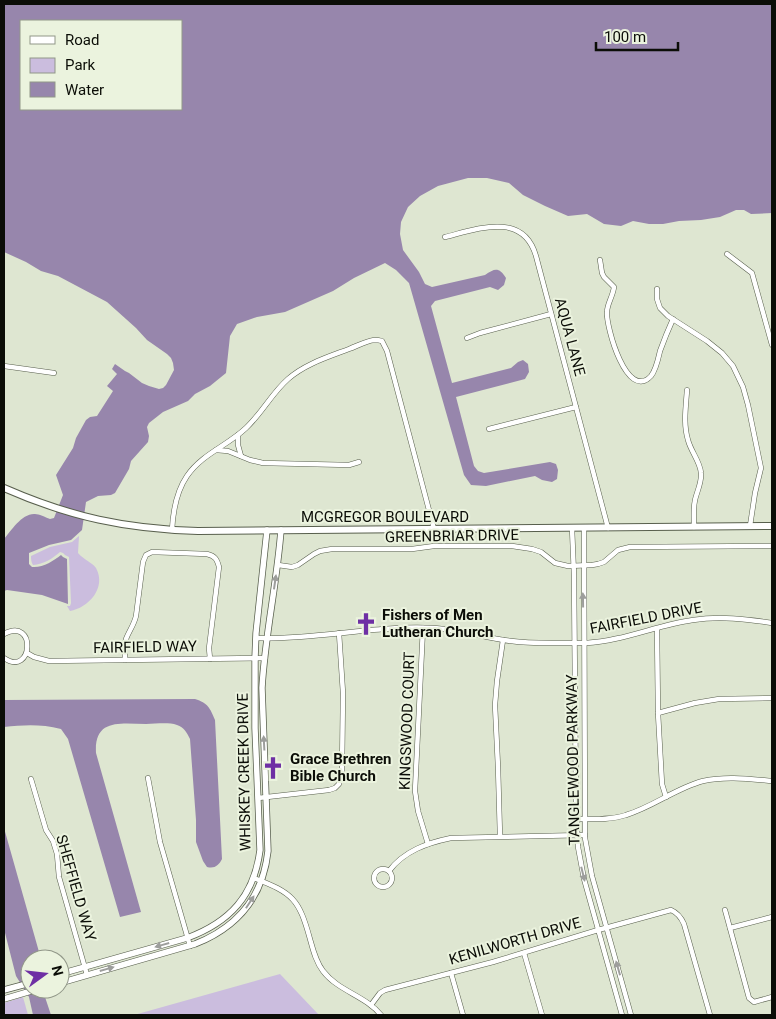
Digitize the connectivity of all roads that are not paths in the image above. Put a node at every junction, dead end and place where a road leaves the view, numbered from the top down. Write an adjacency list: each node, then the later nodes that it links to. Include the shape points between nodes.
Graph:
1 (445, 237): 5 (street, AQUA LANE, via 492,226 505,226 522,234 534,249)
2 (727, 254): 8 (street, via 752,273)
3 (600, 260): 6 (street, via 604,277 614,286 607,313 617,354 634,380 641,381 652,375)
4 (657, 289): 6 (street, via 660,308)
5 (551, 314): 7 (street); 12 (street, AQUA LANE)
6 (673, 319): 19 (street, via 722,353 733,366 743,387 761,468)
7 (467, 338)
8 (772, 345)
9 (4, 366): 10 (street)
10 (54, 373)
11 (687, 390): 21 (street, via 687,438 701,474 693,514)
12 (576, 407): 13 (street); 24 (street, AQUA LANE)
13 (489, 429)
14 (238, 435): 15 (street); 16 (street); 25 (street, via 298,371 364,343 382,341)
15 (215, 450): 16 (street); 26 (street, via 194,467 183,483 175,504)
16 (241, 456): 17 (street, via 262,463 349,465)
17 (359, 462)
18 (4, 488): 26 (main road, MCGREGOR BOULEVARD, via 90,518)
19 (750, 526): 20 (main road, MCGREGOR BOULEVARD); 21 (main road, MCGREGOR BOULEVARD)
20 (772, 526)
21 (694, 527): 24 (main road, MCGREGOR BOULEVARD)
22 (572, 528): 23 (main road, MCGREGOR BOULEVARD); 25 (main road, MCGREGOR BOULEVARD); 31 (street, TANGLEWOOD PARKWAY)
23 (584, 528): 24 (main road, MCGREGOR BOULEVARD); 32 (street, TANGLEWOOD PARKWAY)
24 (608, 528)
25 (434, 529): 28 (main road, MCGREGOR BOULEVARD)
26 (172, 530): 27 (main road, MCGREGOR BOULEVARD)
27 (267, 530): 28 (main road, MCGREGOR BOULEVARD); 38 (street, WHISKEY CREEK DRIVE)
28 (281, 530): 30 (street, WHISKEY CREEK DRIVE)
29 (772, 546): 32 (street, GREENBRIAR DRIVE, via 630,547 618,550 604,562)
30 (278, 565): 31 (street, GREENBRIAR DRIVE, via 292,567 320,551 332,549 512,546 541,552 555,563); 39 (street, WHISKEY CREEK DRIVE, one-way to 30)
31 (574, 565): 32 (street, GREENBRIAR DRIVE); 41 (street, TANGLEWOOD PARKWAY)
32 (583, 565): 42 (street, TANGLEWOOD PARKWAY, one-way to 32)
33 (772, 623): 35 (street, FAIRFIELD DRIVE, via 706,618)
34 (423, 628): 36 (street, FAIRFIELD DRIVE); 40 (street, FAIRFIELD DRIVE, via 447,629); 62 (street, KINGSWOOD COURT, via 415,791)
35 (658, 629): 42 (street, FAIRFIELD DRIVE); 50 (street)
36 (339, 633): 39 (street, FAIRFIELD DRIVE); 54 (street, via 344,714 339,784 329,790)
37 (4, 634): 43 (street, via 17,631 23,634 27,639)
38 (256, 638): 39 (street, FAIRFIELD DRIVE); 45 (street, WHISKEY CREEK DRIVE)
39 (268, 639): 46 (street, WHISKEY CREEK DRIVE)
40 (503, 640): 41 (street, FAIRFIELD DRIVE); 60 (street, via 495,705)
41 (574, 643): 42 (street, FAIRFIELD DRIVE); 57 (street, TANGLEWOOD PARKWAY)
42 (584, 643): 58 (street, TANGLEWOOD PARKWAY)
43 (27, 653): 44 (street, via 20,660); 48 (street, FAIRFIELD WAY, via 48,661)
44 (4, 658)
45 (255, 658): 46 (street, FAIRFIELD WAY); 47 (street, FAIRFIELD WAY); 56 (street, WHISKEY CREEK DRIVE)
46 (265, 658): 54 (street, WHISKEY CREEK DRIVE, one-way to 46, via 262,707)
47 (210, 659): 48 (street, FAIRFIELD WAY); 48 (street, via 218,560 207,554 152,552 143,562 136,616 126,638)
48 (125, 660)
49 (772, 698): 50 (street, via 719,699)
50 (658, 713): 55 (street, via 662,784)
51 (31, 778): 74 (street, SHEFFIELD WAY, via 46,830 57,854 59,876)
52 (148, 778): 71 (street, via 160,842)
53 (772, 781): 55 (street, via 720,778 701,782)
54 (266, 797): 56 (street); 65 (street, WHISKEY CREEK DRIVE, via 268,851)
55 (666, 797): 58 (street, via 625,816)
56 (258, 798): 64 (street, WHISKEY CREEK DRIVE, via 260,850)
57 (576, 819): 58 (street); 61 (street, TANGLEWOOD PARKWAY)
58 (585, 819): 59 (street, TANGLEWOOD PARKWAY)
59 (585, 835): 61 (street); 68 (street, TANGLEWOOD PARKWAY, via 592,877)
60 (500, 836): 61 (street); 62 (street, via 451,838)
61 (577, 836): 70 (street, TANGLEWOOD PARKWAY, one-way to 70, via 579,859)
62 (428, 844): 63 (street, via 403,856)
63 (389, 871)
64 (254, 878): 65 (street); 71 (street, WHISKEY CREEK DRIVE, via 233,911 213,927)
65 (262, 881): 72 (street, WHISKEY CREEK DRIVE, one-way to 65, via 221,932 232,923 246,908); 85 (street, via 289,895 298,906 323,972)
66 (725, 910): 69 (street)
67 (772, 917): 69 (street)
68 (607, 928): 70 (street, KENILWORTH DRIVE); 84 (street, TANGLEWOOD PARKWAY, one-way to 68); 92 (street, KENILWORTH DRIVE, via 665,911 677,912 684,924)
69 (730, 928): 82 (street, via 749,998 754,1002)
70 (598, 930): 73 (street, KENILWORTH DRIVE); 86 (street, TANGLEWOOD PARKWAY)
71 (187, 938): 72 (street); 74 (street, WHISKEY CREEK DRIVE, one-way to 74)
72 (190, 946): 77 (street, WHISKEY CREEK DRIVE, one-way to 72)
73 (524, 953): 76 (street, KENILWORTH DRIVE); 89 (street)
74 (85, 967): 75 (street, WHISKEY CREEK DRIVE); 77 (street, SHEFFIELD WAY)
75 (70, 971)
76 (451, 973): 85 (street, KENILWORTH DRIVE, via 385,990); 88 (street)
77 (87, 975): 78 (street, WHISKEY CREEK DRIVE)
78 (70, 980)
79 (20, 986): 80 (street)
80 (4, 990)
81 (20, 995): 83 (street)
82 (772, 998)
83 (4, 999)
84 (628, 1003): 86 (street); 91 (street, TANGLEWOOD PARKWAY)
85 (371, 1005): 87 (street)
86 (619, 1006): 90 (street, TANGLEWOOD PARKWAY)
87 (381, 1015)
88 (463, 1015)
89 (542, 1015)
90 (622, 1015)
91 (631, 1015)
92 (710, 1015)

